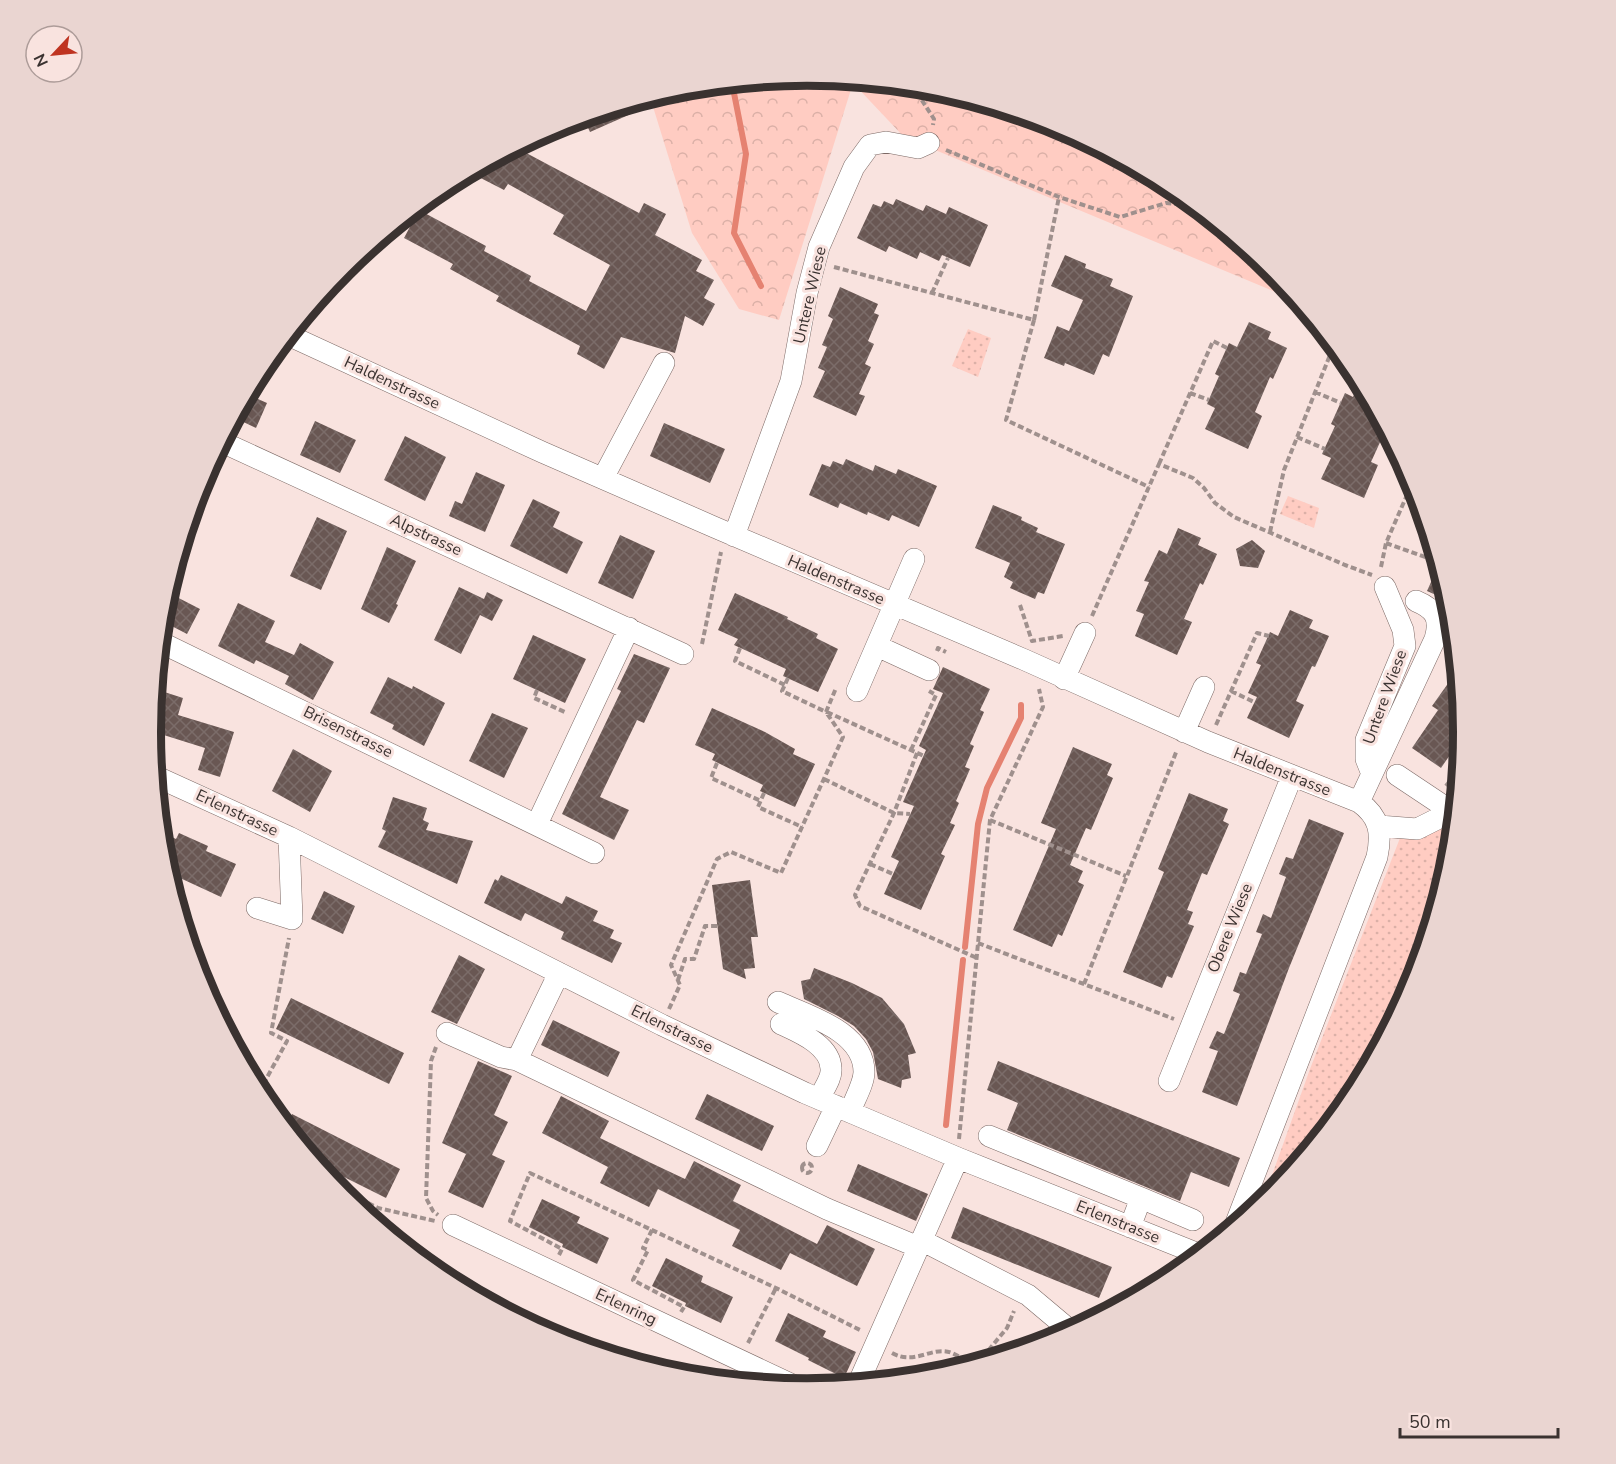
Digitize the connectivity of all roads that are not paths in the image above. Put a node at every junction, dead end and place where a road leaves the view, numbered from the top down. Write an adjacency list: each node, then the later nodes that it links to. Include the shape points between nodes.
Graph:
1 (929, 143): 6 (street, Untere Wiese, via 918,148 886,142 870,145 854,167 819,247 790,381)
2 (295, 338): 5 (street, Haldenstrasse)
3 (664, 363): 5 (street)
4 (229, 445): 11 (street, Alpstrasse)
5 (603, 478): 6 (street, Haldenstrasse)
6 (728, 541): 10 (street, Haldenstrasse)
7 (914, 559): 10 (street)
8 (1385, 587): 21 (street, Untere Wiese, via 1405,646 1366,740 1366,759)
9 (1416, 601): 21 (street, Untere Wiese, via 1433,611 1437,633)
10 (894, 606): 14 (street); 17 (street, Haldenstrasse)
11 (629, 628): 15 (street, Alpstrasse); 28 (street)
12 (1084, 633): 17 (street)
13 (167, 646): 28 (street, Brisenstrasse)
14 (877, 646): 16 (street); 18 (street)
15 (692, 650)
16 (934, 670)
17 (1064, 679): 20 (street, Haldenstrasse)
18 (848, 686)
19 (1204, 687): 20 (street)
20 (1182, 738): 23 (street, Haldenstrasse, via 1208,742)
21 (1372, 774): 25 (street, Untere Wiese)
22 (1397, 775): 26 (street)
23 (1292, 776): 25 (street, Haldenstrasse); 38 (street, Obere Wiese)
24 (164, 780): 30 (street, Erlenstrasse)
25 (1359, 802): 29 (street, Haldenstrasse)
26 (1450, 810)
27 (1449, 813): 29 (street, via 1418,828)
28 (537, 824): 31 (street, Brisenstrasse)
29 (1379, 826): 44 (street, via 1377,857)
30 (289, 837): 32 (street, via 292,919); 33 (street, Erlenstrasse)
31 (594, 853)
32 (257, 908)
33 (559, 973): 37 (street); 39 (street, Erlenstrasse)
34 (778, 1002): 39 (street, via 837,1028 861,1059 864,1074)
35 (781, 1024): 39 (street, via 803,1034 830,1060)
36 (447, 1033): 37 (street)
37 (517, 1060): 48 (street, via 827,1209)
38 (1169, 1081)
39 (835, 1106): 41 (street); 42 (street, Erlenstrasse)
40 (989, 1136): 43 (street)
41 (817, 1146)
42 (957, 1158): 47 (street, Erlenstrasse); 48 (street)
43 (1141, 1198): 45 (street); 47 (street)
44 (1240, 1212)
45 (1193, 1220)
46 (453, 1225): 52 (street, Erlenring)
47 (1130, 1227): 49 (street, Erlenstrasse)
48 (919, 1244): 50 (street, via 1023,1292); 51 (street)
49 (1193, 1252)
50 (1064, 1325)
51 (862, 1376)
52 (776, 1377)

